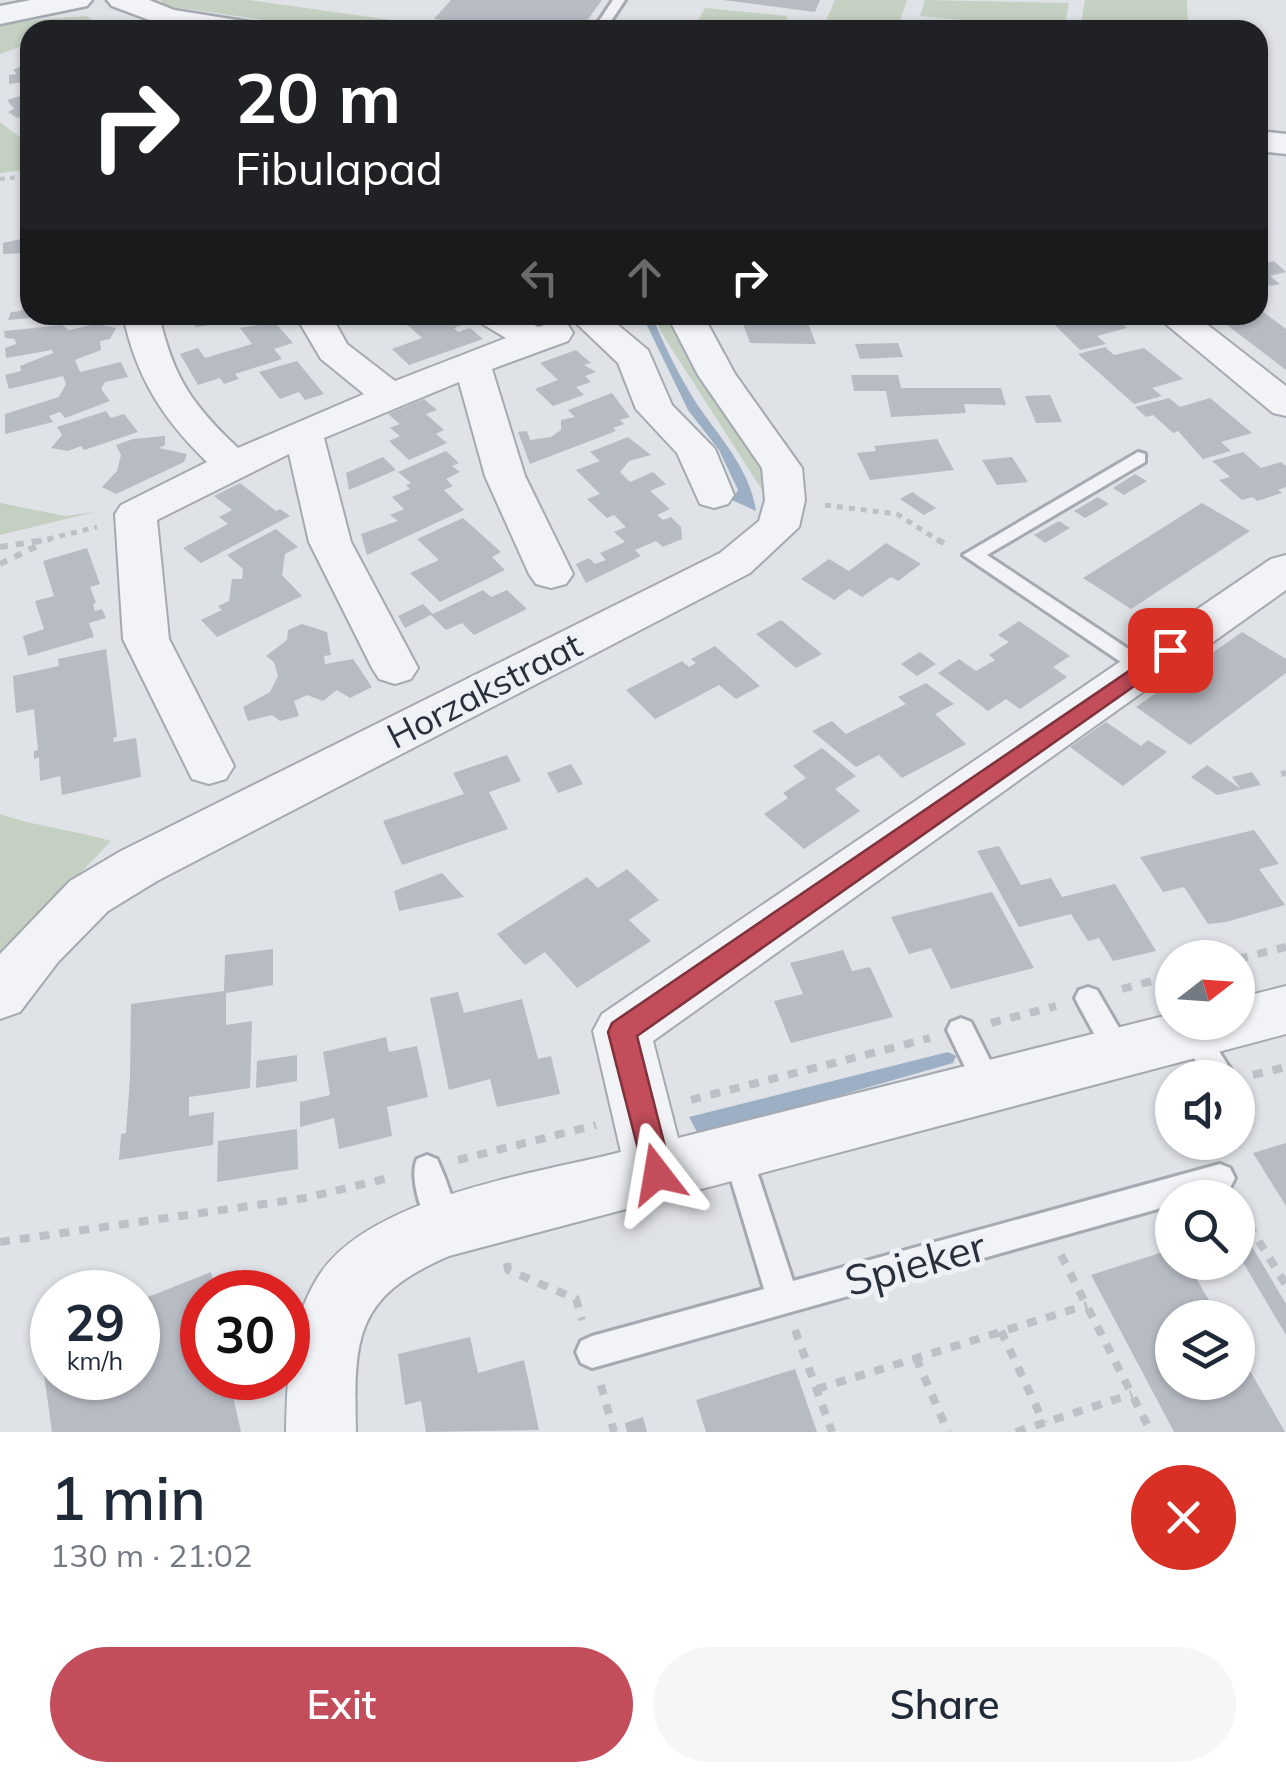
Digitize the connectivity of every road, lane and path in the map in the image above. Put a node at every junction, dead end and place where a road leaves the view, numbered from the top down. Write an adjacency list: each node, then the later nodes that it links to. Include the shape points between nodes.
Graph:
1 (77, 0): 3 (street)
2 (122, 0): 4 (street)
3 (0, 14)
4 (181, 20)
5 (143, 325): 18 (street, via 156,378 185,419)
6 (316, 325): 14 (street, via 340,358)
7 (509, 325): 12 (street)
8 (577, 325): 12 (street)
9 (603, 325): 19 (street, via 635,358 655,409 695,449)
10 (691, 325): 20 (street, via 717,375 782,468)
11 (1186, 325): 15 (street)
12 (536, 340): 13 (street)
13 (472, 364): 14 (street); 26 (street, via 505,476)
14 (391, 396): 16 (street)
15 (1284, 400)
16 (303, 430): 18 (street); 28 (street, via 330,542)
17 (1138, 458): 24 (lane)
18 (231, 463): 21 (street)
19 (714, 494)
20 (784, 500): 24 (path, via 897,514); 33 (street, Horzakstraat, via 778,527 734,563 89,896)
21 (136, 514): 22 (path); 30 (street, via 146,639)
22 (49, 540): 23 (path); 25 (path)
23 (0, 547)
24 (973, 555): 29 (lane)
25 (0, 564)
26 (551, 574)
27 (1282, 578): 29 (street)
28 (394, 668)
29 (1143, 669): 43 (street, via 622,1032)
30 (209, 766)
31 (1286, 947): 32 (path)
32 (1255, 955)
33 (0, 995)
34 (1088, 998): 37 (lane)
35 (960, 1030): 40 (lane)
36 (1174, 1040): 37 (street)
37 (1119, 1053): 40 (street)
38 (1286, 1067): 39 (path)
39 (1255, 1075)
40 (989, 1087): 41 (street)
41 (737, 1153): 43 (street); 49 (lane)
42 (426, 1168): 45 (lane)
43 (657, 1174): 45 (street)
44 (1220, 1178): 46 (lane, Spieker)
45 (470, 1220): 52 (path, via 508,1270 576,1299); 57 (street, via 397,1244 355,1278 330,1320 320,1368)
46 (1046, 1226): 49 (lane, Spieker); 50 (path)
47 (1255, 1235): 48 (path)
48 (1286, 1286)
49 (783, 1299): 52 (lane, Spieker); 54 (path)
50 (1086, 1305): 51 (path); 55 (path)
51 (1001, 1331): 53 (path); 56 (path)
52 (592, 1352): 58 (path)
53 (916, 1358): 54 (path); 60 (path)
54 (817, 1389): 59 (path)
55 (1132, 1394): 56 (path); 62 (path)
56 (1044, 1423): 61 (path)
57 (321, 1432)
58 (614, 1432)
59 (832, 1432)
60 (948, 1432)
61 (1016, 1432)
62 (1151, 1432)

